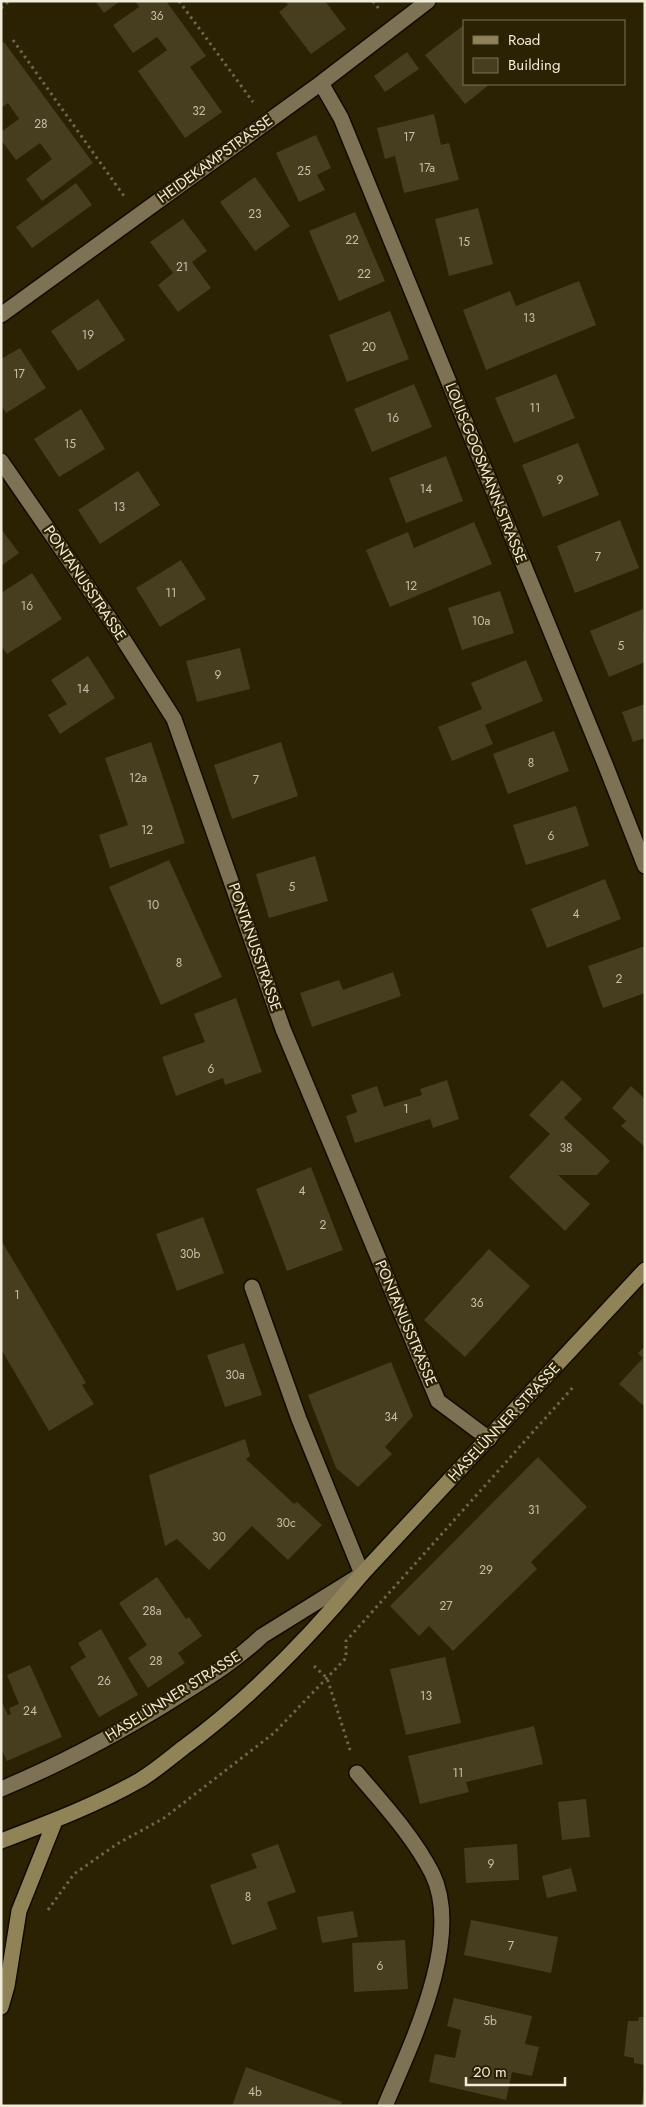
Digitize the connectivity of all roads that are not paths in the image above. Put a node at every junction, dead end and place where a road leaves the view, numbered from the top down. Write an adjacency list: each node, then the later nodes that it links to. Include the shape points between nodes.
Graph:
1 (428, 1): 2 (street, HEIDEKAMPSTRASSE)
2 (321, 83): 3 (street, HEIDEKAMPSTRASSE); 5 (street, LOUIS-GOOSMANN-STRASSE, via 341,118)
3 (1, 315)
4 (1, 461): 8 (street, PONTANUSSTRASSE, via 174,719 283,1029 438,1402)
5 (645, 866)
6 (645, 1270): 8 (street, HASELÜNNER STRASSE)
7 (252, 1287): 9 (street, via 299,1419)
8 (489, 1439): 9 (street, HASELÜNNER STRASSE)
9 (362, 1574): 11 (street, HASELÜNNER STRASSE, via 262,1636 196,1686 136,1722 58,1765); 12 (street, HASELÜNNER STRASSE, via 297,1648 219,1722 141,1780)
10 (357, 1772): 15 (street, via 413,1841 433,1875 442,1905 443,1935 429,1994)
11 (1, 1789)
12 (55, 1821): 13 (street, HASELÜNNER STRASSE); 14 (street, via 19,1911)
13 (1, 1842)
14 (1, 2007)
15 (385, 2106)

